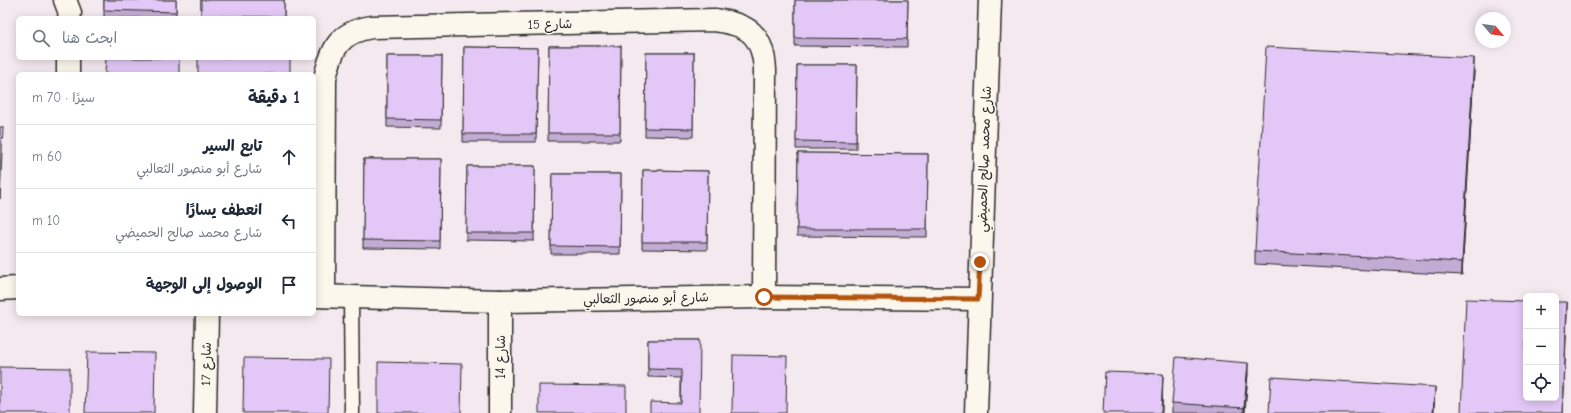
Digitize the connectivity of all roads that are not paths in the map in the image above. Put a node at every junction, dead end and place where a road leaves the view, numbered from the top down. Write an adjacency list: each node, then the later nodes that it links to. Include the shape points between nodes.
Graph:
1 (65, 0): 3 (street)
2 (990, 0): 11 (street, شارع محمد صالح الحميضي)
3 (69, 16)
4 (68, 60): 5 (street)
5 (68, 72)
6 (16, 288): 7 (street)
7 (0, 289)
8 (319, 296): 9 (street, شارع أبو منصور الثعالبي); 10 (street, شارع 15, via 325,78 335,49 350,33 372,27 714,20 736,24 751,31 763,53)
9 (351, 296): 12 (street, شارع أبو منصور الثعالبي); 15 (lane)
10 (764, 297): 11 (street, شارع أبو منصور الثعالبي); 12 (street, شارع أبو منصور الثعالبي)
11 (978, 299): 17 (street, شارع محمد صالح الحميضي)
12 (500, 301): 16 (street, شارع 14)
13 (207, 316): 14 (street, شارع 17)
14 (205, 413)
15 (352, 413)
16 (500, 413)
17 (976, 413)

